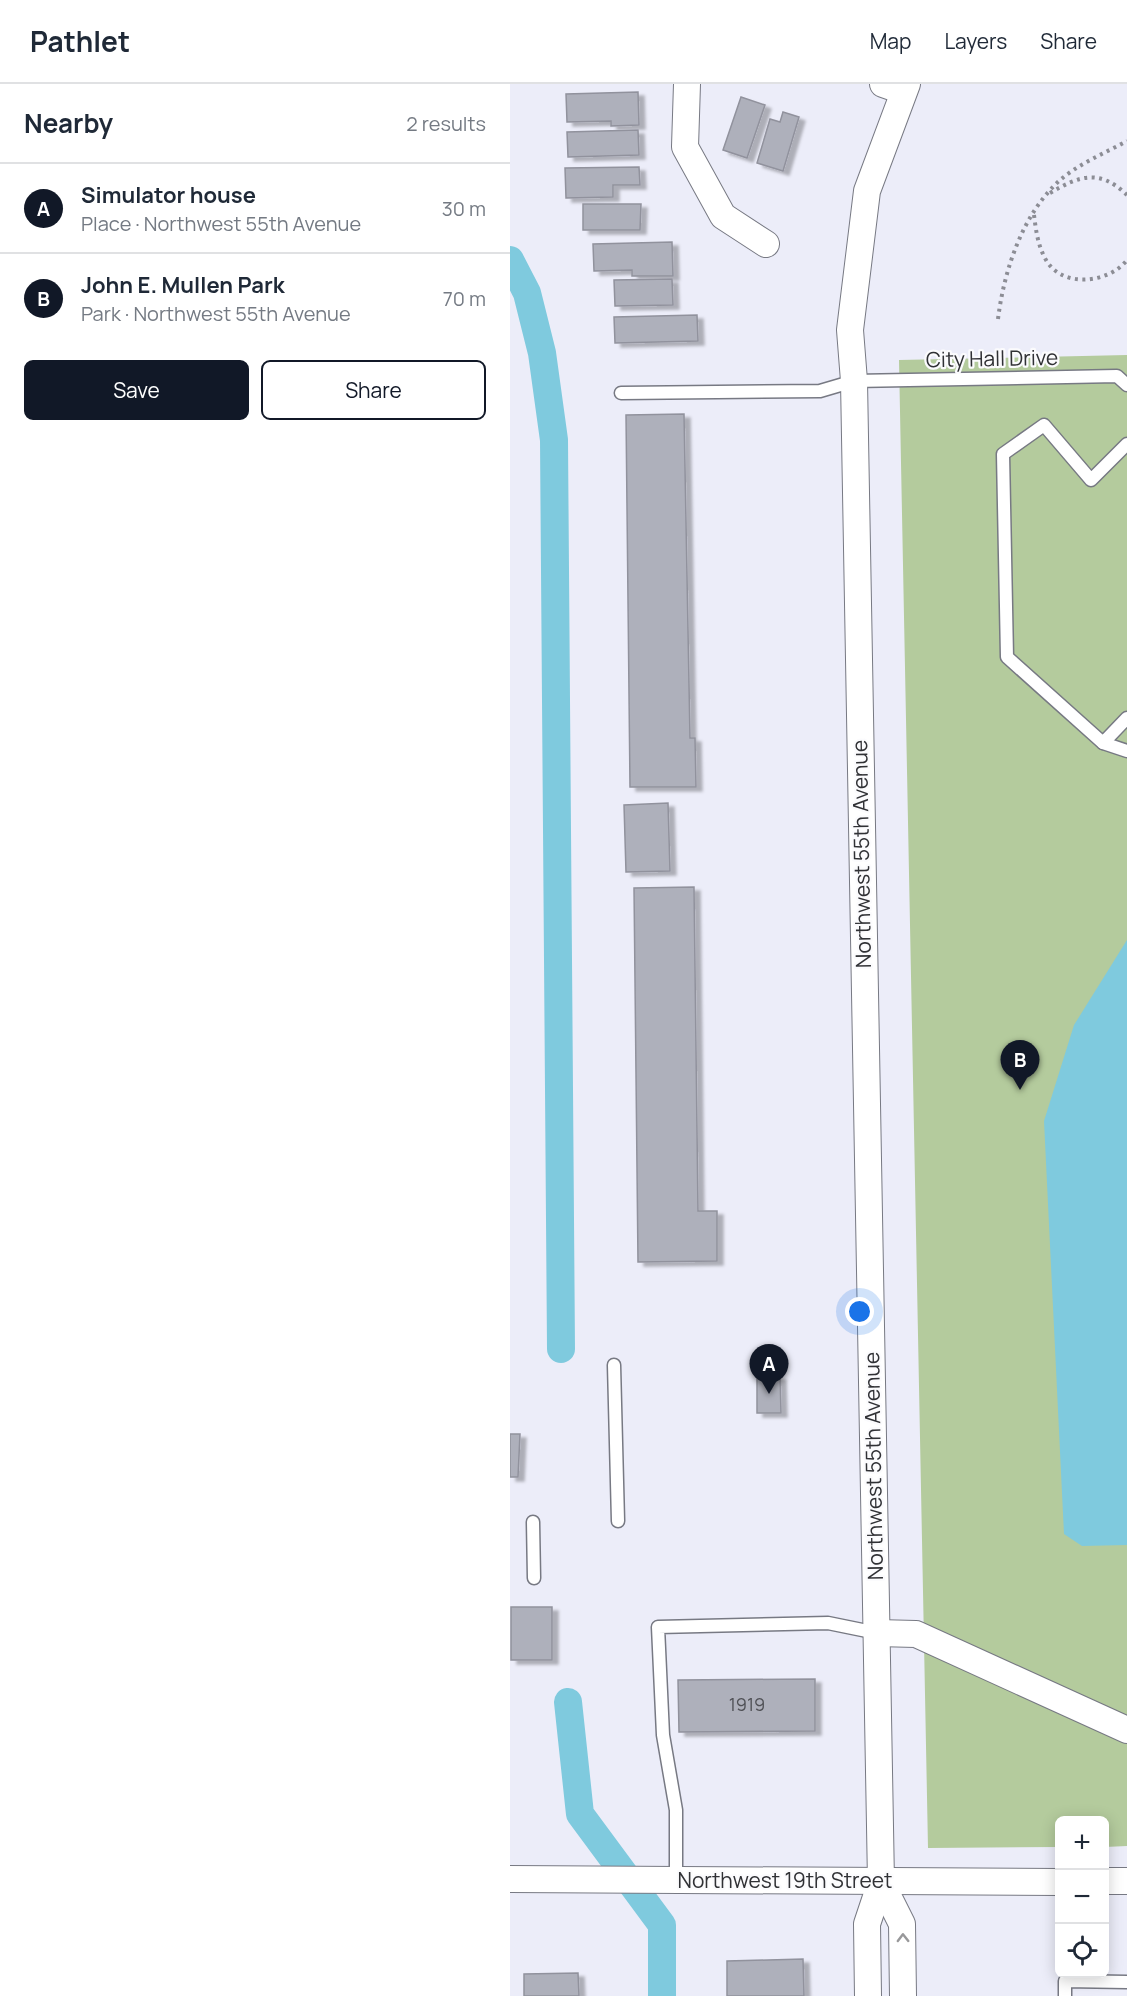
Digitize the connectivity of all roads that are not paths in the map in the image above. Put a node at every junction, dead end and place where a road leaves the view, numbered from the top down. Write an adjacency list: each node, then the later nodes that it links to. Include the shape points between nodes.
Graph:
1 (687, 84): 3 (street, via 686,147 723,216)
2 (897, 86): 4 (street, Northwest 55th Avenue, via 867,191 850,330)
3 (766, 244)
4 (854, 381): 5 (lane, City Hall Drive, via 1117,376); 6 (lane, City Hall Drive, via 820,391); 15 (street, Northwest 55th Avenue)
5 (1127, 385)
6 (621, 393)
7 (1127, 444): 9 (lane, via 1090,480 1044,425 1003,454 1007,657)
8 (1127, 718): 9 (lane)
9 (1103, 743): 10 (lane)
10 (1127, 751)
11 (614, 1365): 12 (lane)
12 (618, 1521)
13 (533, 1522): 14 (lane)
14 (534, 1578)
15 (877, 1633): 16 (street, via 916,1634); 18 (lane, via 828,1623 658,1627 663,1735 676,1810); 21 (street, Northwest 55th Avenue)
16 (1127, 1730)
17 (510, 1879): 18 (street, Northwest 19th Street)
18 (675, 1880): 21 (street, Northwest 19th Street)
19 (1109, 1881): 20 (street)
20 (1127, 1881)
21 (881, 1882): 22 (street, Northwest 19th Street); 24 (street, Northwest 55th Avenue, via 867,1924); 25 (street, Northwest 55th Avenue, one-way to 21, via 902,1924)
22 (1055, 1882)
23 (1127, 1982): 26 (lane, via 1065,1981)
24 (868, 1996)
25 (903, 1996)
26 (1065, 1996)

